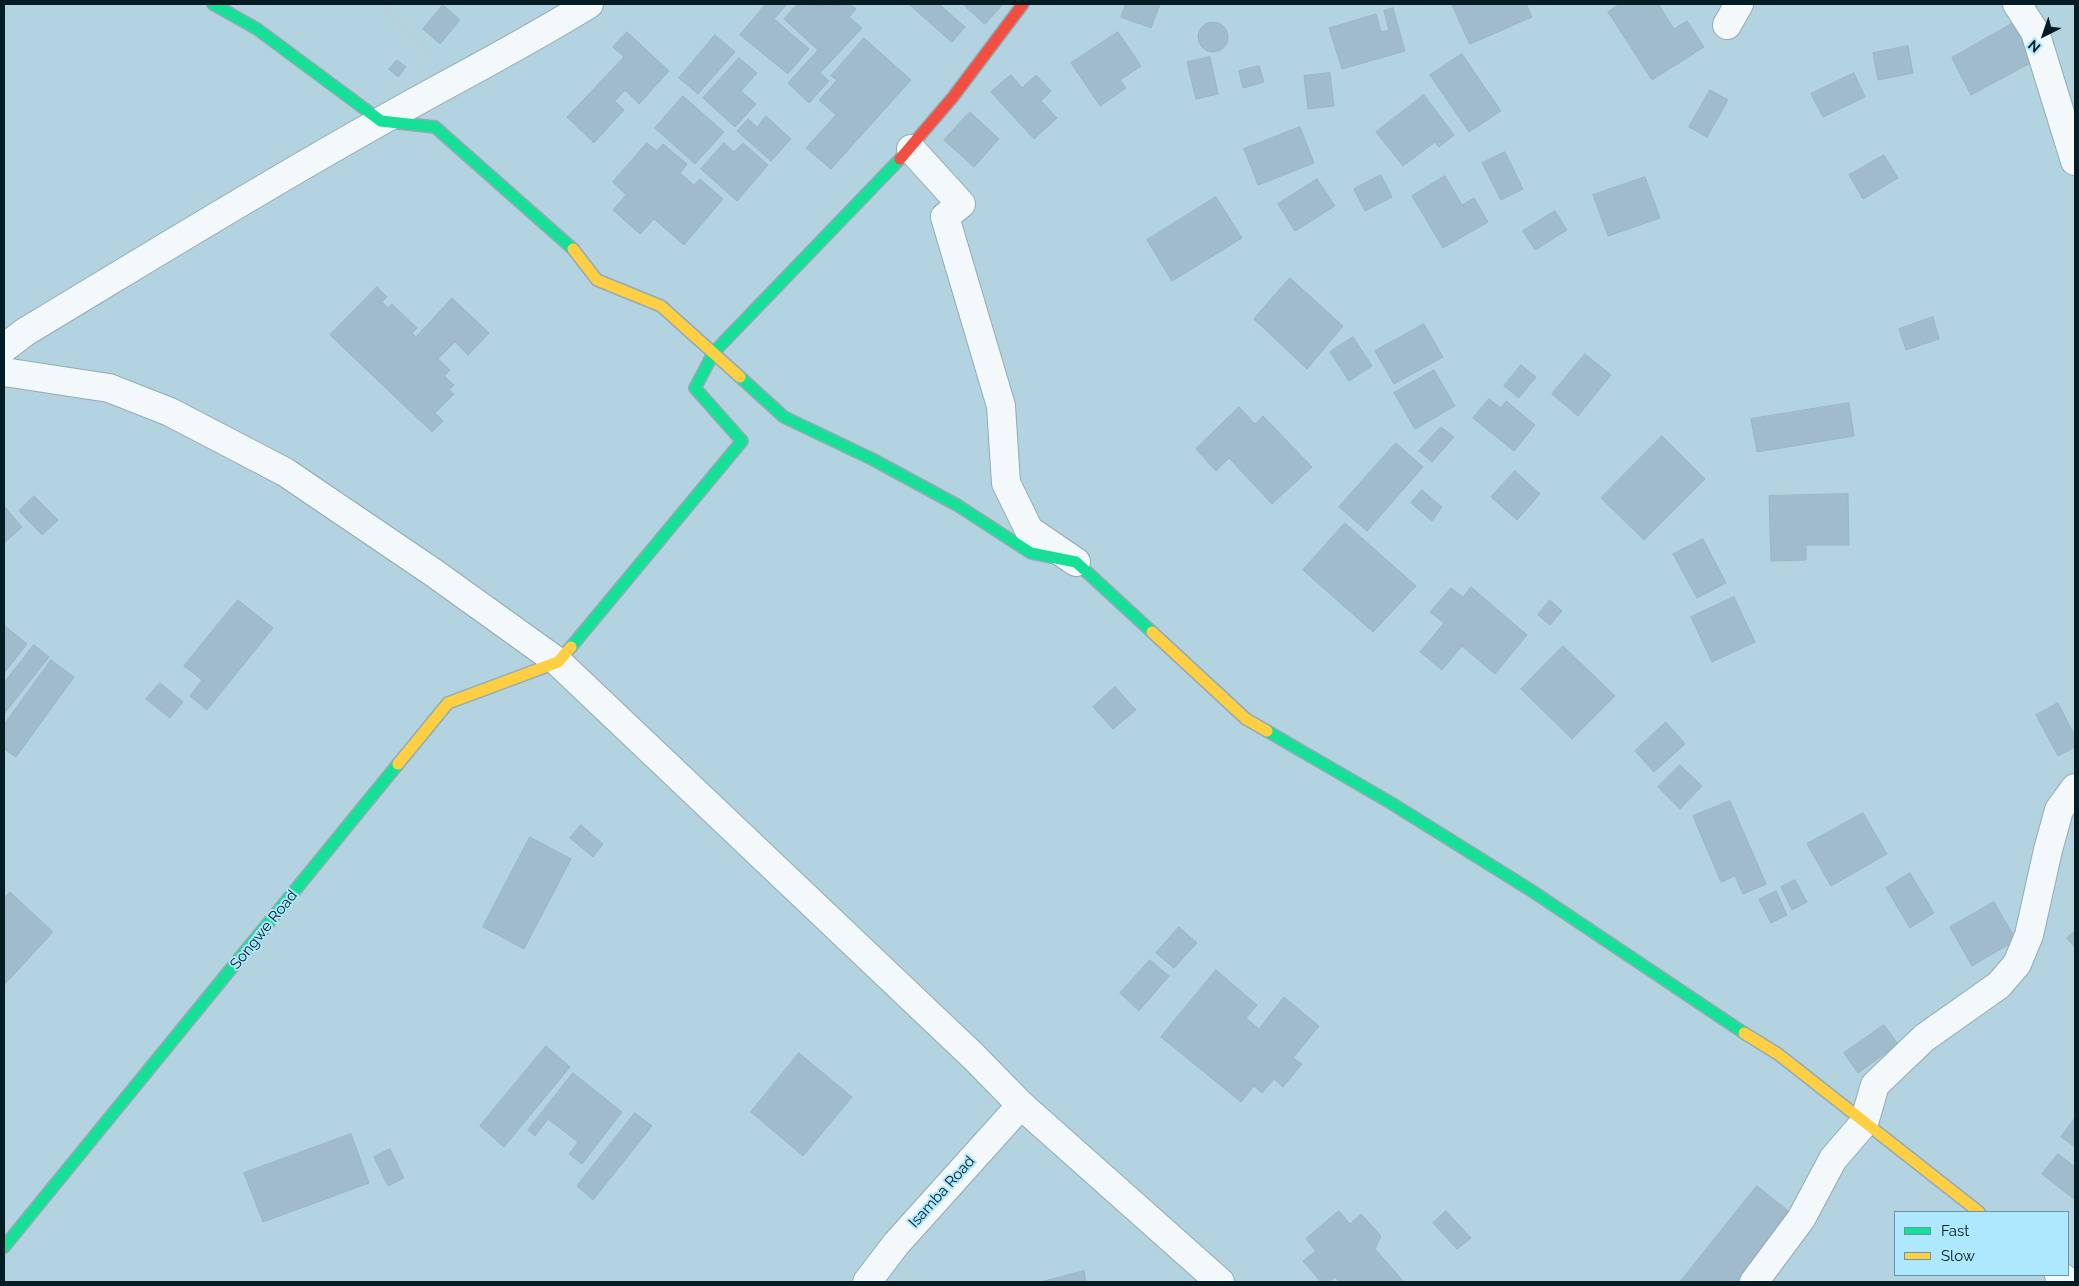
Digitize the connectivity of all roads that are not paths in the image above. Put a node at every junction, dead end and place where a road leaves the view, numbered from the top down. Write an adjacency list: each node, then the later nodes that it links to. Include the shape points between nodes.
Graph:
1 (213, 4): 5 (street, via 257,29)
2 (589, 4): 5 (street, via 530,41)
3 (1023, 4): 6 (street, via 990,53)
4 (2016, 4): 7 (street, via 2035,32)
5 (381, 121): 8 (street, via 25,332); 9 (street, via 435,127 568,243 597,280 662,306)
6 (911, 149): 9 (street); 11 (street, via 961,204 945,216 1001,406 1006,483 1029,530)
7 (2075, 161)
8 (4, 348)
9 (714, 352): 11 (street, via 784,417 948,500 1031,553); 12 (street, via 695,388 742,441)
10 (4, 372): 12 (street, via 109,388 170,412 286,472)
11 (1076, 562): 15 (street, via 1246,719 1391,803 1532,891 1778,1054)
12 (558, 662): 14 (street, via 974,1056); 17 (street, Songwe Road, via 448,703)
13 (2075, 788): 15 (street, via 2059,810 2029,936 2017,964 1999,986 1924,1038 1875,1085)
14 (1021, 1105): 18 (street, Isamba Road, via 896,1244); 19 (street)
15 (1864, 1123): 16 (street); 20 (street, via 1833,1159 1801,1219)
16 (1978, 1211)
17 (4, 1247)
18 (867, 1282)
19 (1220, 1282)
20 (1754, 1282)

